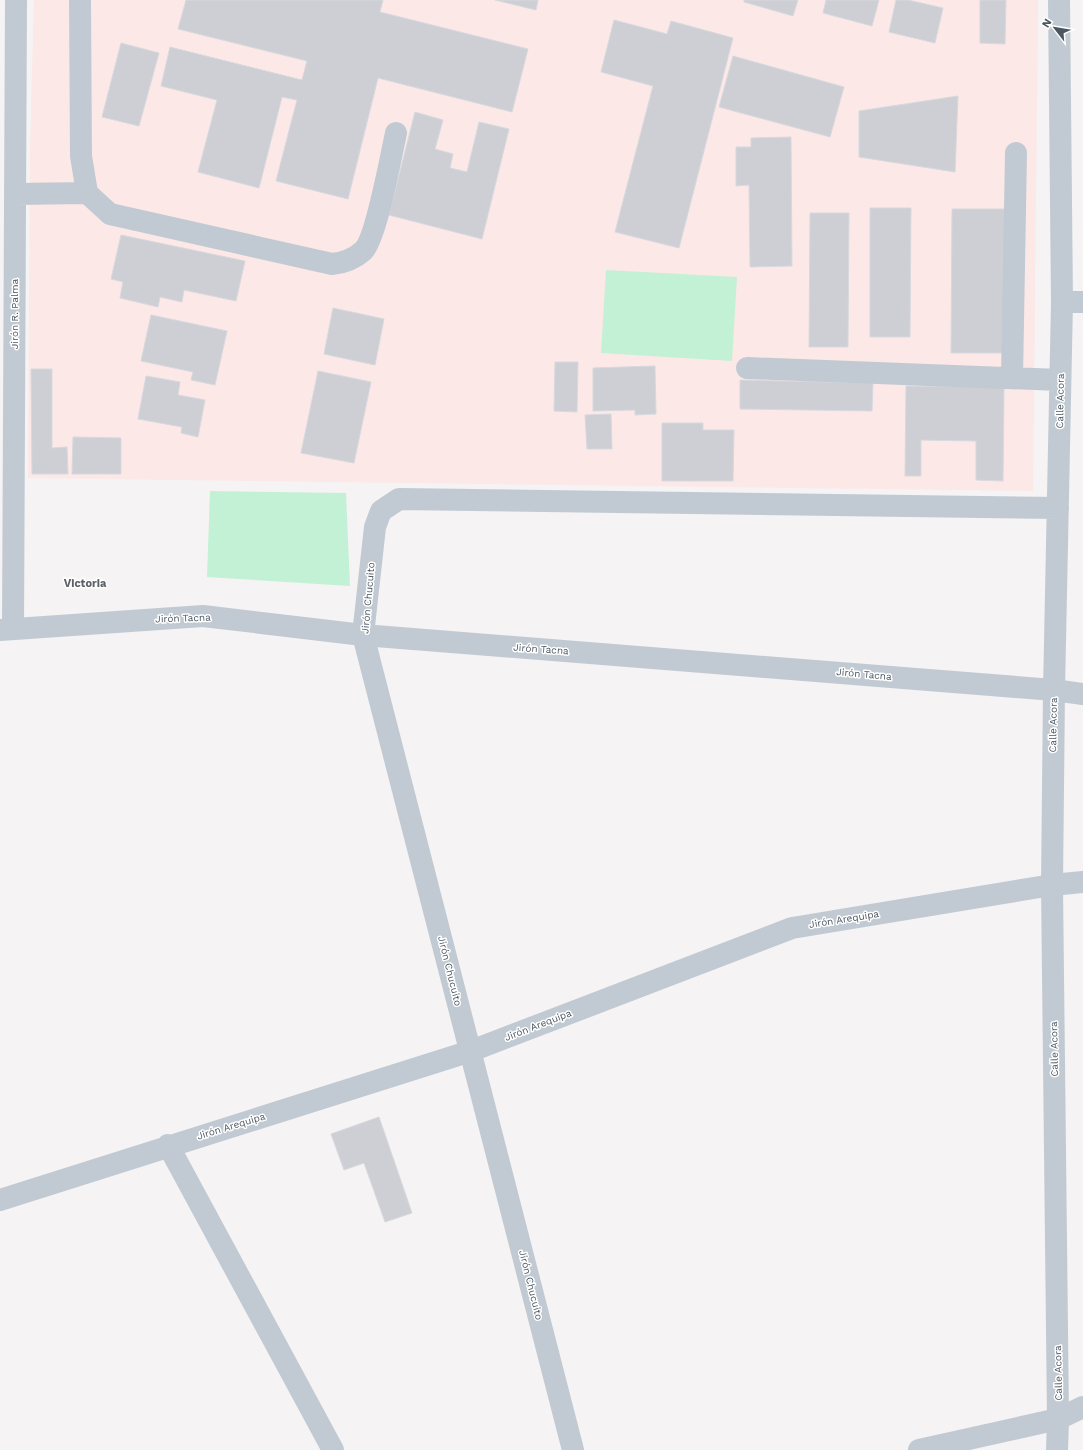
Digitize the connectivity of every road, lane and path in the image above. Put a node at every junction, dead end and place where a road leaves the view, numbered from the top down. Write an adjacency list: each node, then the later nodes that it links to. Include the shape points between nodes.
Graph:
1 (16, 0): 7 (street, Jirón R. Palma)
2 (80, 0): 6 (street, via 81,156)
3 (1059, 0): 8 (street, Calle Acora)
4 (396, 134): 6 (street, via 373,233 364,250 344,262 332,264 110,214)
5 (1016, 153): 10 (street)
6 (87, 193): 7 (street)
7 (15, 194): 13 (street, Jirón R. Palma)
8 (1072, 302): 11 (street, Calle Acora)
9 (746, 368): 10 (street)
10 (1012, 378): 11 (street)
11 (1060, 380): 12 (street, Calle Acora)
12 (1058, 508): 14 (street, Jirón Chucuito, via 399,499 381,511 375,527); 15 (street, Calle Acora)
13 (6, 629): 14 (street, Jirón Tacna, via 203,616)
14 (363, 635): 15 (street, Jirón Tacna); 19 (street, Jirón Chucuito)
15 (1054, 690): 16 (street, Jirón Tacna); 18 (street, Calle Acora)
16 (1083, 694)
17 (1083, 882): 18 (street, Jirón Arequipa)
18 (1052, 885): 19 (street, Jirón Arequipa, via 792,928); 23 (street, Calle Acora)
19 (471, 1051): 20 (street, Jirón Arequipa); 25 (street, Jirón Chucuito)
20 (168, 1145): 21 (street, Jirón Arequipa); 24 (street)
21 (0, 1200)
22 (1083, 1407): 23 (street)
23 (1058, 1419): 26 (street); 27 (street, Calle Acora)
24 (333, 1450)
25 (573, 1450)
26 (919, 1450)
27 (1057, 1450)

